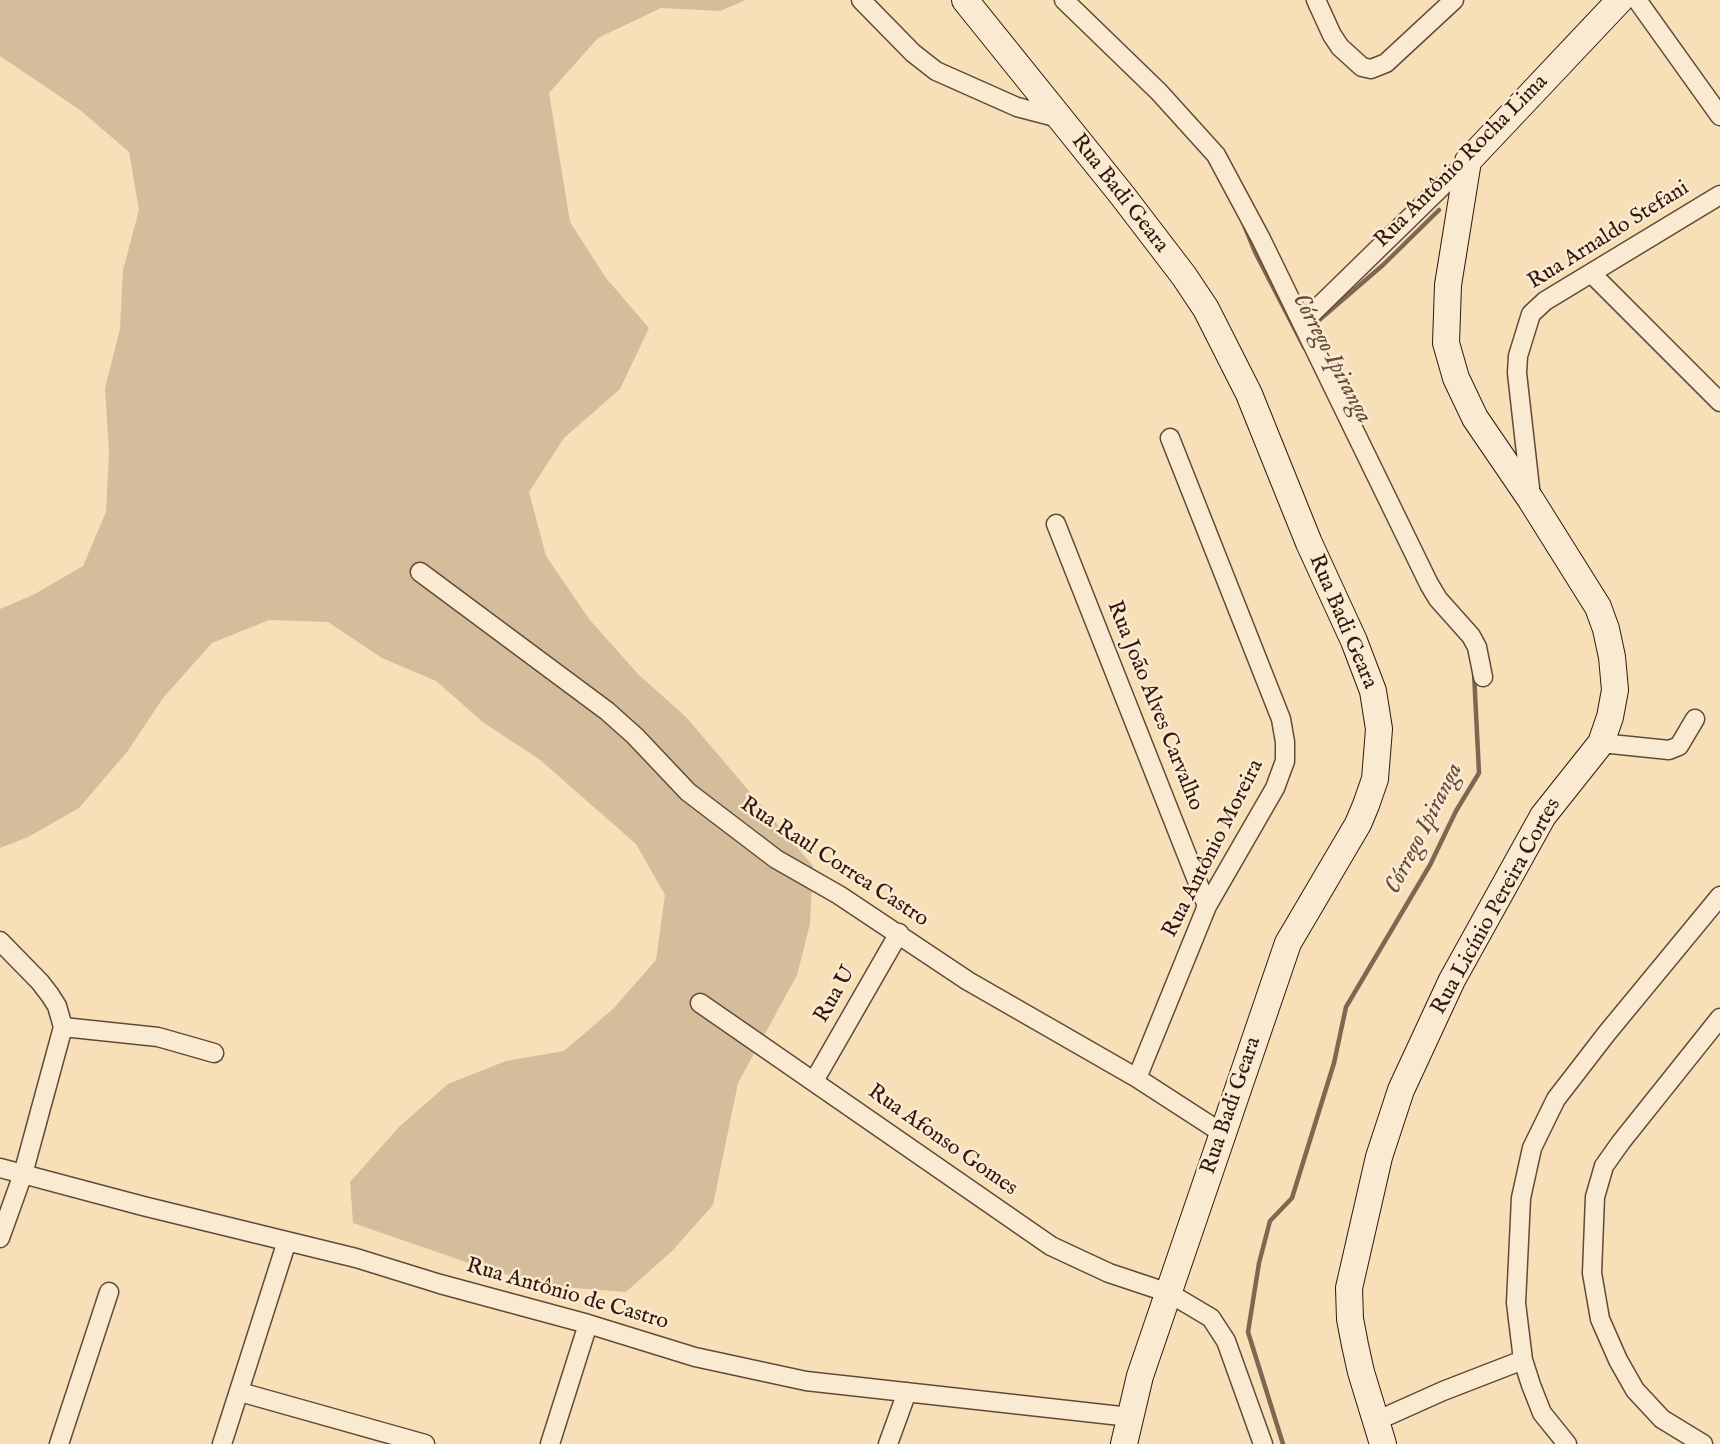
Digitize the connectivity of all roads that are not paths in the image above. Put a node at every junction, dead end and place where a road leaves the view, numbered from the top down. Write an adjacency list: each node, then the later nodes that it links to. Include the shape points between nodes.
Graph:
1 (861, 0): 9 (street, via 936,71 1017,107)
2 (965, 0): 9 (street, Rua Badi Geara)
3 (1064, 0): 13 (street, via 1159,92 1216,155)
4 (1316, 0): 5 (street, via 1340,47 1362,67 1371,69 1386,63)
5 (1454, 0)
6 (1620, 0): 10 (street, Rua Antônio Rocha Lima)
7 (1637, 0): 8 (street)
8 (1720, 116)
9 (1059, 118): 32 (street, Rua Badi Geara, via 1206,309 1249,394 1373,691 1379,729 1375,779 1358,825 1288,943)
10 (1468, 161): 13 (street, Rua Antônio Rocha Lima); 16 (street, Rua Licínio Pereira Cortes, via 1448,285 1446,343 1456,378 1475,418)
11 (1717, 203): 12 (street, Rua Arnaldo Stefani)
12 (1591, 273): 14 (street); 16 (street, Rua Arnaldo Stefani, via 1545,301 1531,314 1524,332 1517,373)
13 (1302, 323): 19 (street, via 1429,584 1477,647)
14 (1720, 402)
15 (1170, 438): 23 (street, Rua Antônio Moreira, via 1281,719 1286,742 1285,761 1275,788)
16 (1531, 500): 21 (street, Rua Licínio Pereira Cortes, via 1587,587 1606,628 1615,690)
17 (1056, 524): 23 (street, Rua João Alves Carvalho)
18 (420, 572): 24 (street, Rua Raul Correa Castro, via 607,711 688,792 742,834 776,859)
19 (1483, 677)
20 (1695, 719): 21 (street, via 1679,746 1669,750)
21 (1601, 743): 44 (street, Rua Licínio Pereira Cortes, via 1543,816 1452,980 1397,1101 1379,1157 1349,1288 1355,1345)
22 (1720, 896): 40 (street, via 1556,1099 1532,1148 1521,1198 1516,1304)
23 (1207, 906): 30 (street, Rua Antônio Moreira)
24 (899, 933): 30 (street, Rua Raul Correa Castro, via 968,981); 31 (street, Rua U)
25 (0, 940): 28 (street, via 50,995)
26 (700, 1003): 31 (street, Rua Afonso Gomes)
27 (1720, 1018): 53 (street, via 1615,1150 1604,1166 1595,1197 1592,1273 1600,1319 1635,1390 1662,1419)
28 (63, 1027): 29 (street, via 158,1037); 34 (street)
29 (214, 1053)
30 (1137, 1078): 32 (street, Rua Raul Correa Castro)
31 (814, 1081): 38 (street, Rua Afonso Gomes, via 1051,1246 1109,1273)
32 (1222, 1133): 38 (street, Rua Badi Geara)
33 (0, 1168): 34 (street, Rua Antônio de Castro)
34 (23, 1174): 35 (street); 36 (street, Rua Antônio de Castro)
35 (0, 1238)
36 (287, 1241): 39 (street, Rua Antônio de Castro); 41 (street)
37 (109, 1292): 45 (street)
38 (1169, 1293): 43 (street, Rua Badi Geara); 51 (street, Rua Afonso Gomes, via 1211,1318 1220,1329)
39 (588, 1324): 42 (street, Rua Antônio de Castro, via 739,1367 806,1381); 48 (street)
40 (1523, 1360): 44 (street, via 1443,1391); 52 (street, via 1542,1413)
41 (240, 1392): 46 (street); 47 (street)
42 (908, 1392): 43 (street, Rua Antônio de Castro); 49 (street)
43 (1130, 1417): 50 (street, Rua Badi Geara)
44 (1379, 1433)
45 (59, 1444)
46 (222, 1444)
47 (425, 1444)
48 (550, 1444)
49 (888, 1444)
50 (1124, 1444)
51 (1263, 1444)
52 (1567, 1444)
53 (1703, 1444)

